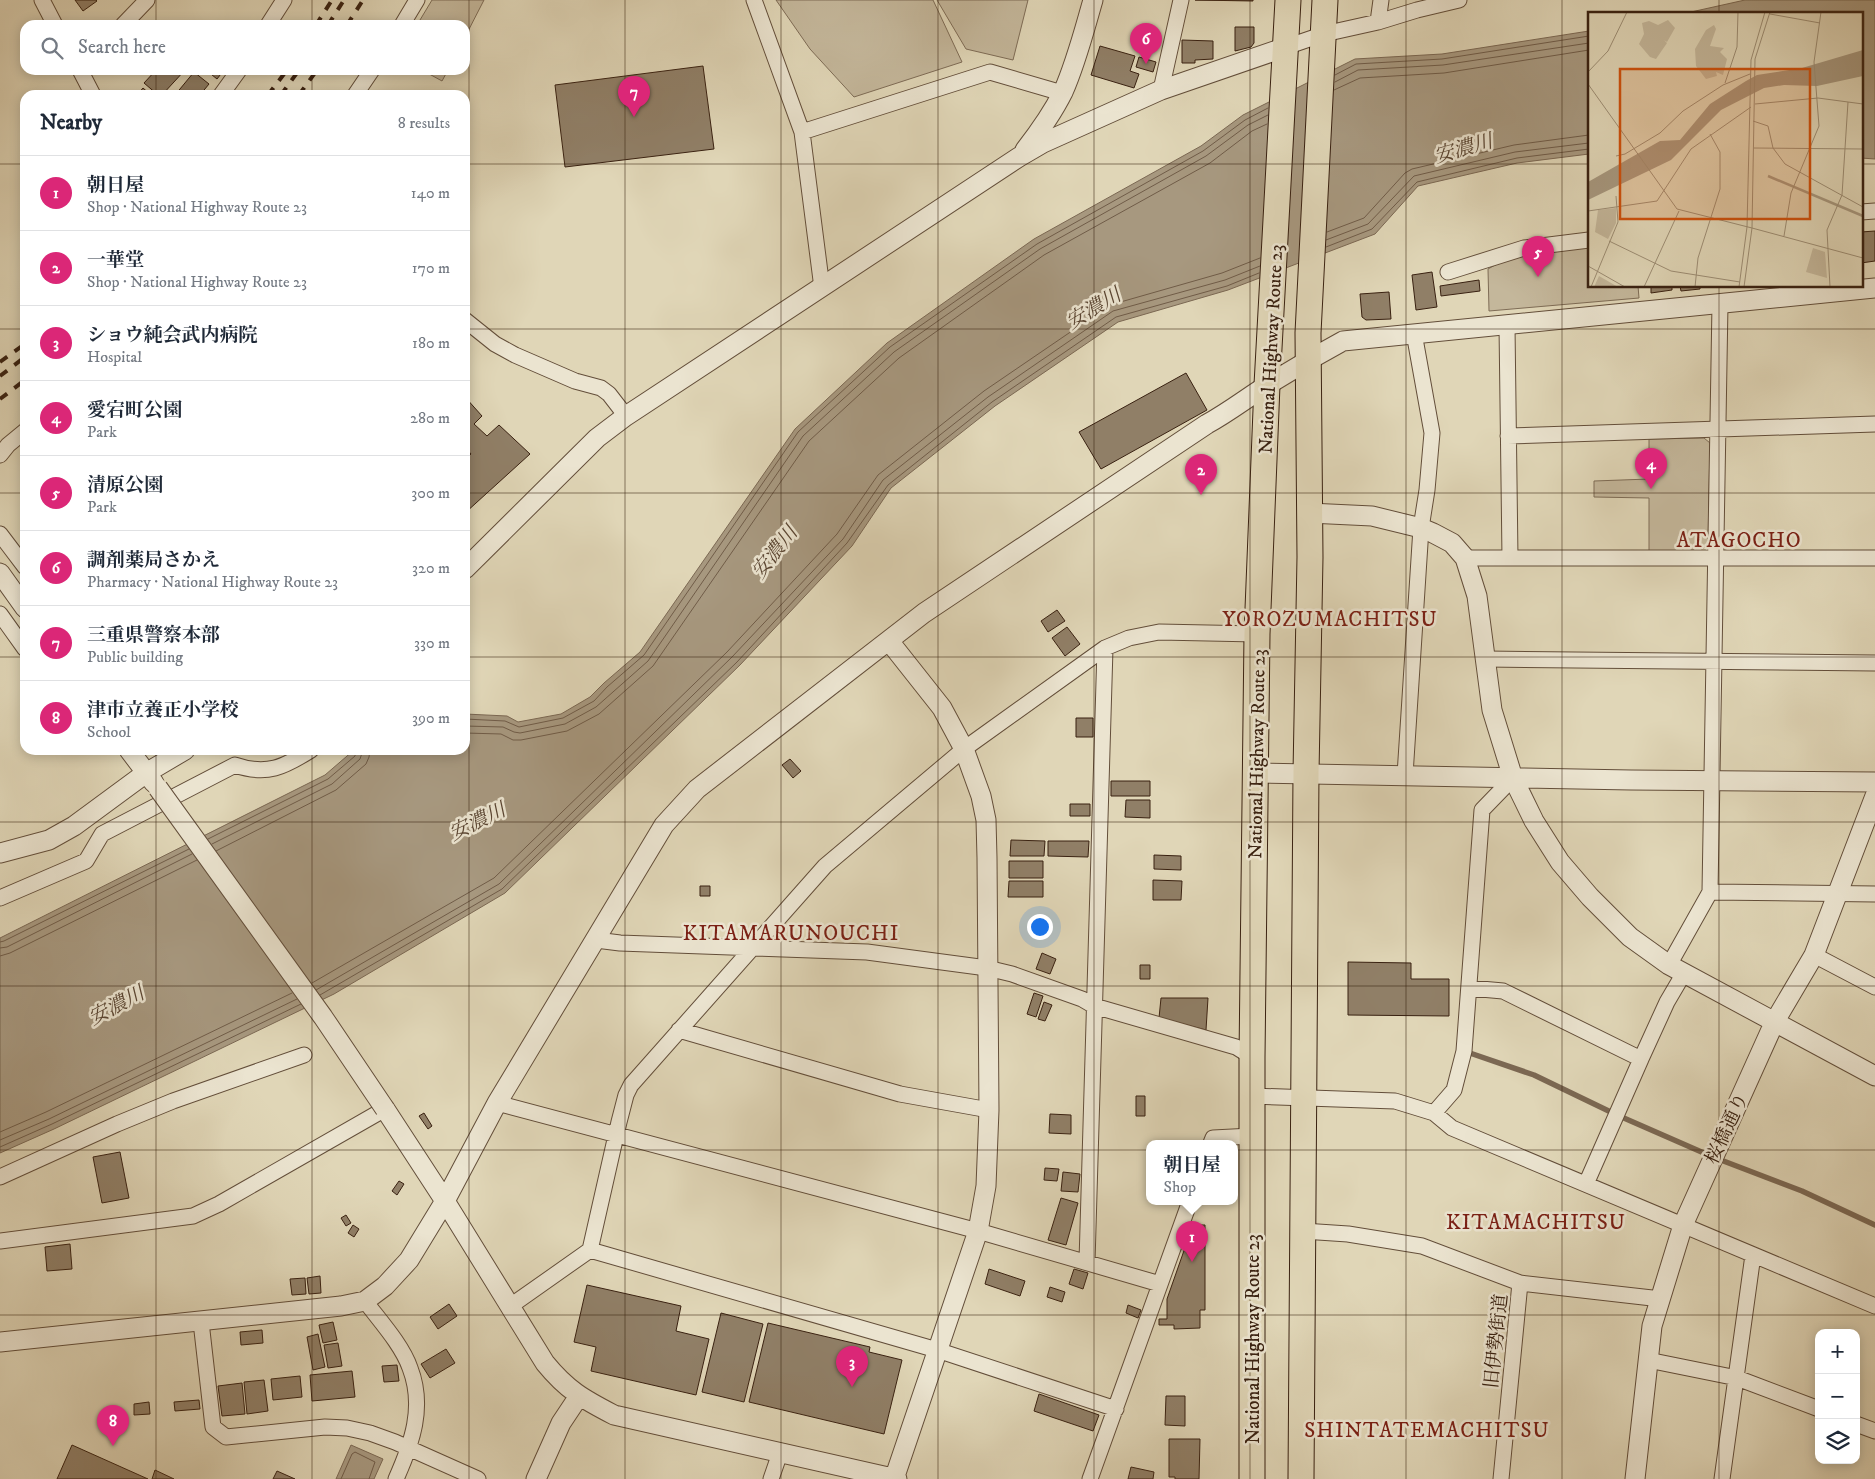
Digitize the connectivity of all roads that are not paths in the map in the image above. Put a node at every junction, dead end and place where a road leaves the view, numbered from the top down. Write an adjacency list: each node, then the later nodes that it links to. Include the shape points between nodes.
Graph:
1 (42, 0): 12 (street)
2 (147, 0): 13 (street)
3 (284, 0): 14 (street)
4 (417, 0): 15 (street)
5 (754, 0): 27 (street)
6 (1093, 0): 26 (street)
7 (1181, 0): 25 (street)
8 (1288, 0): 18 (highway, National Highway Route 23)
9 (1325, 0): 17 (highway, National Highway Route 23)
10 (1381, 0): 16 (street)
11 (1459, 0): 16 (street)
12 (52, 20)
13 (128, 20)
14 (271, 20)
15 (405, 20)
16 (1378, 22): 17 (street)
17 (1324, 39): 18 (street); 39 (highway, National Highway Route 23)
18 (1285, 52): 25 (street); 40 (highway, National Highway Route 23)
19 (83, 75): 22 (street)
20 (236, 75): 23 (street)
21 (369, 75): 24 (street)
22 (90, 90)
23 (225, 90)
24 (358, 90)
25 (1161, 90): 28 (street)
26 (1062, 93): 27 (street, via 990,72); 28 (street, via 1039,132)
27 (802, 132): 33 (street)
28 (1019, 157): 33 (street)
29 (1875, 211): 30 (street)
30 (1862, 212)
31 (1588, 240): 32 (street, via 1524,248)
32 (1448, 272)
33 (822, 288): 41 (street)
34 (1875, 288): 35 (street)
35 (1720, 304): 37 (street); 43 (street)
36 (470, 324): 41 (street, via 495,344 516,355 575,381 602,388)
37 (1507, 326): 38 (street); 45 (street)
38 (1414, 333): 39 (street, via 1343,341); 48 (street, via 1432,433)
39 (1309, 359): 40 (street); 47 (highway, National Highway Route 23)
40 (1268, 374): 59 (highway, National Highway Route 23); 60 (street, via 1229,412 924,613)
41 (626, 416): 55 (street, via 598,438)
42 (1875, 424): 43 (street)
43 (1718, 429): 45 (street); 52 (street)
44 (20, 435): 46 (street)
45 (1508, 436): 51 (street)
46 (0, 455)
47 (1309, 513): 48 (street, via 1372,516); 72 (highway, National Highway Route 23)
48 (1421, 528): 50 (street, via 1452,543); 73 (street)
49 (0, 534): 54 (street)
50 (1465, 558): 51 (street); 63 (street, via 1477,596)
51 (1510, 558): 52 (street)
52 (1715, 558): 53 (street); 64 (street)
53 (1875, 558)
54 (20, 560)
55 (470, 564)
56 (0, 573): 57 (street)
57 (20, 601)
58 (0, 614): 61 (street)
59 (1258, 634): 62 (street, via 1159,632 1129,638); 71 (highway, National Highway Route 23)
60 (889, 641): 66 (street, via 942,708); 83 (street, via 697,789 664,825)
61 (20, 642)
62 (1105, 648): 66 (street); 90 (street)
63 (1485, 659): 64 (street); 74 (street, via 1492,710)
64 (1714, 662): 65 (street); 75 (street)
65 (1875, 663)
66 (964, 749): 84 (street, via 825,866); 86 (street, via 986,820)
67 (133, 755): 70 (street)
68 (177, 755): 70 (street)
69 (303, 755): 82 (street, via 287,765 270,769 234,765 102,834 86,861)
70 (146, 773): 78 (street, via 74,826 49,840); 100 (street, bridge, via 323,1016)
71 (1256, 773): 72 (street); 94 (highway, National Highway Route 23)
72 (1306, 773): 73 (street); 98 (highway, National Highway Route 23)
73 (1405, 775): 74 (street)
74 (1514, 778): 75 (street); 87 (street, via 1534,821 1560,862 1630,937); 89 (street, via 1482,810)
75 (1712, 780): 76 (street); 79 (street)
76 (1875, 782)
77 (1875, 796): 80 (street, 桜橋通り)
78 (0, 853)
79 (1710, 892): 80 (street); 87 (street)
80 (1839, 893): 81 (street); 85 (street, 桜橋通り)
81 (1875, 894)
82 (0, 898)
83 (596, 940): 84 (street); 99 (street)
84 (752, 947): 86 (street, via 867,952); 92 (street)
85 (1814, 955): 88 (street); 91 (street, 桜橋通り)
86 (988, 968): 90 (street, via 1082,999); 101 (street)
87 (1676, 969): 91 (street); 95 (street, via 1667,1002)
88 (1875, 987)
89 (1470, 988): 95 (street, via 1503,991); 102 (street, via 1464,1052 1454,1090)
90 (1094, 1006): 94 (street, via 1236,1047); 116 (street)
91 (1776, 1021): 96 (street); 110 (street, 桜橋通り)
92 (679, 1030): 101 (street, via 900,1094); 103 (street, via 631,1085)
93 (304, 1055): 106 (street, via 173,1101)
94 (1252, 1058): 97 (highway, National Highway Route 23)
95 (1641, 1059): 107 (street)
96 (1875, 1076)
97 (1252, 1096): 98 (street); 104 (highway, National Highway Route 23)
98 (1304, 1097): 102 (street, via 1395,1101); 112 (highway, National Highway Route 23)
99 (497, 1103): 103 (street); 108 (street)
100 (385, 1109): 108 (street); 113 (street, via 193,1216)
101 (989, 1110): 111 (street, via 986,1186)
102 (1434, 1113): 107 (street, via 1452,1128)
103 (616, 1136): 111 (street); 114 (street)
104 (1252, 1136): 105 (street); 141 (highway, National Highway Route 23)
105 (1212, 1140)
106 (0, 1177)
107 (1586, 1184): 110 (street)
108 (445, 1201): 120 (street, via 397,1275); 122 (street)
109 (1189, 1205): 118 (street)
110 (1683, 1225): 115 (street); 119 (street, 桜橋通り)
111 (978, 1231): 116 (street); 125 (street)
112 (1303, 1231): 117 (street, 旧伊勢街道, via 1348,1234 1422,1246); 142 (highway, National Highway Route 23)
113 (0, 1241)
114 (590, 1250): 122 (street); 125 (street)
115 (1753, 1255): 121 (street); 127 (street)
116 (1087, 1262): 118 (street)
117 (1520, 1283): 119 (street); 143 (street, 旧伊勢街道)
118 (1160, 1284): 130 (street)
119 (1661, 1299): 126 (street, 桜橋通り, via 1652,1326)
120 (365, 1301): 123 (street); 133 (street, via 410,1367 417,1399)
121 (1875, 1306)
122 (510, 1307): 128 (street, via 545,1363)
123 (201, 1322): 124 (street); 133 (street, via 213,1427 226,1437 325,1427 347,1428 370,1433)
124 (0, 1342)
125 (937, 1350): 130 (street); 139 (street)
126 (1648, 1360): 127 (street); 144 (street, 桜橋通り)
127 (1737, 1378): 129 (street); 145 (street)
128 (579, 1396): 134 (street, via 614,1414); 137 (street, via 561,1423)
129 (1815, 1407)
130 (1116, 1408): 140 (street)
131 (1860, 1425): 132 (street)
132 (1875, 1431)
133 (409, 1450): 135 (street); 136 (street)
134 (780, 1453): 138 (street); 139 (street)
135 (396, 1479)
136 (478, 1479)
137 (536, 1479)
138 (771, 1479)
139 (895, 1479)
140 (1090, 1479)
141 (1252, 1479)
142 (1300, 1479)
143 (1501, 1479)
144 (1635, 1479)
145 (1722, 1479)

